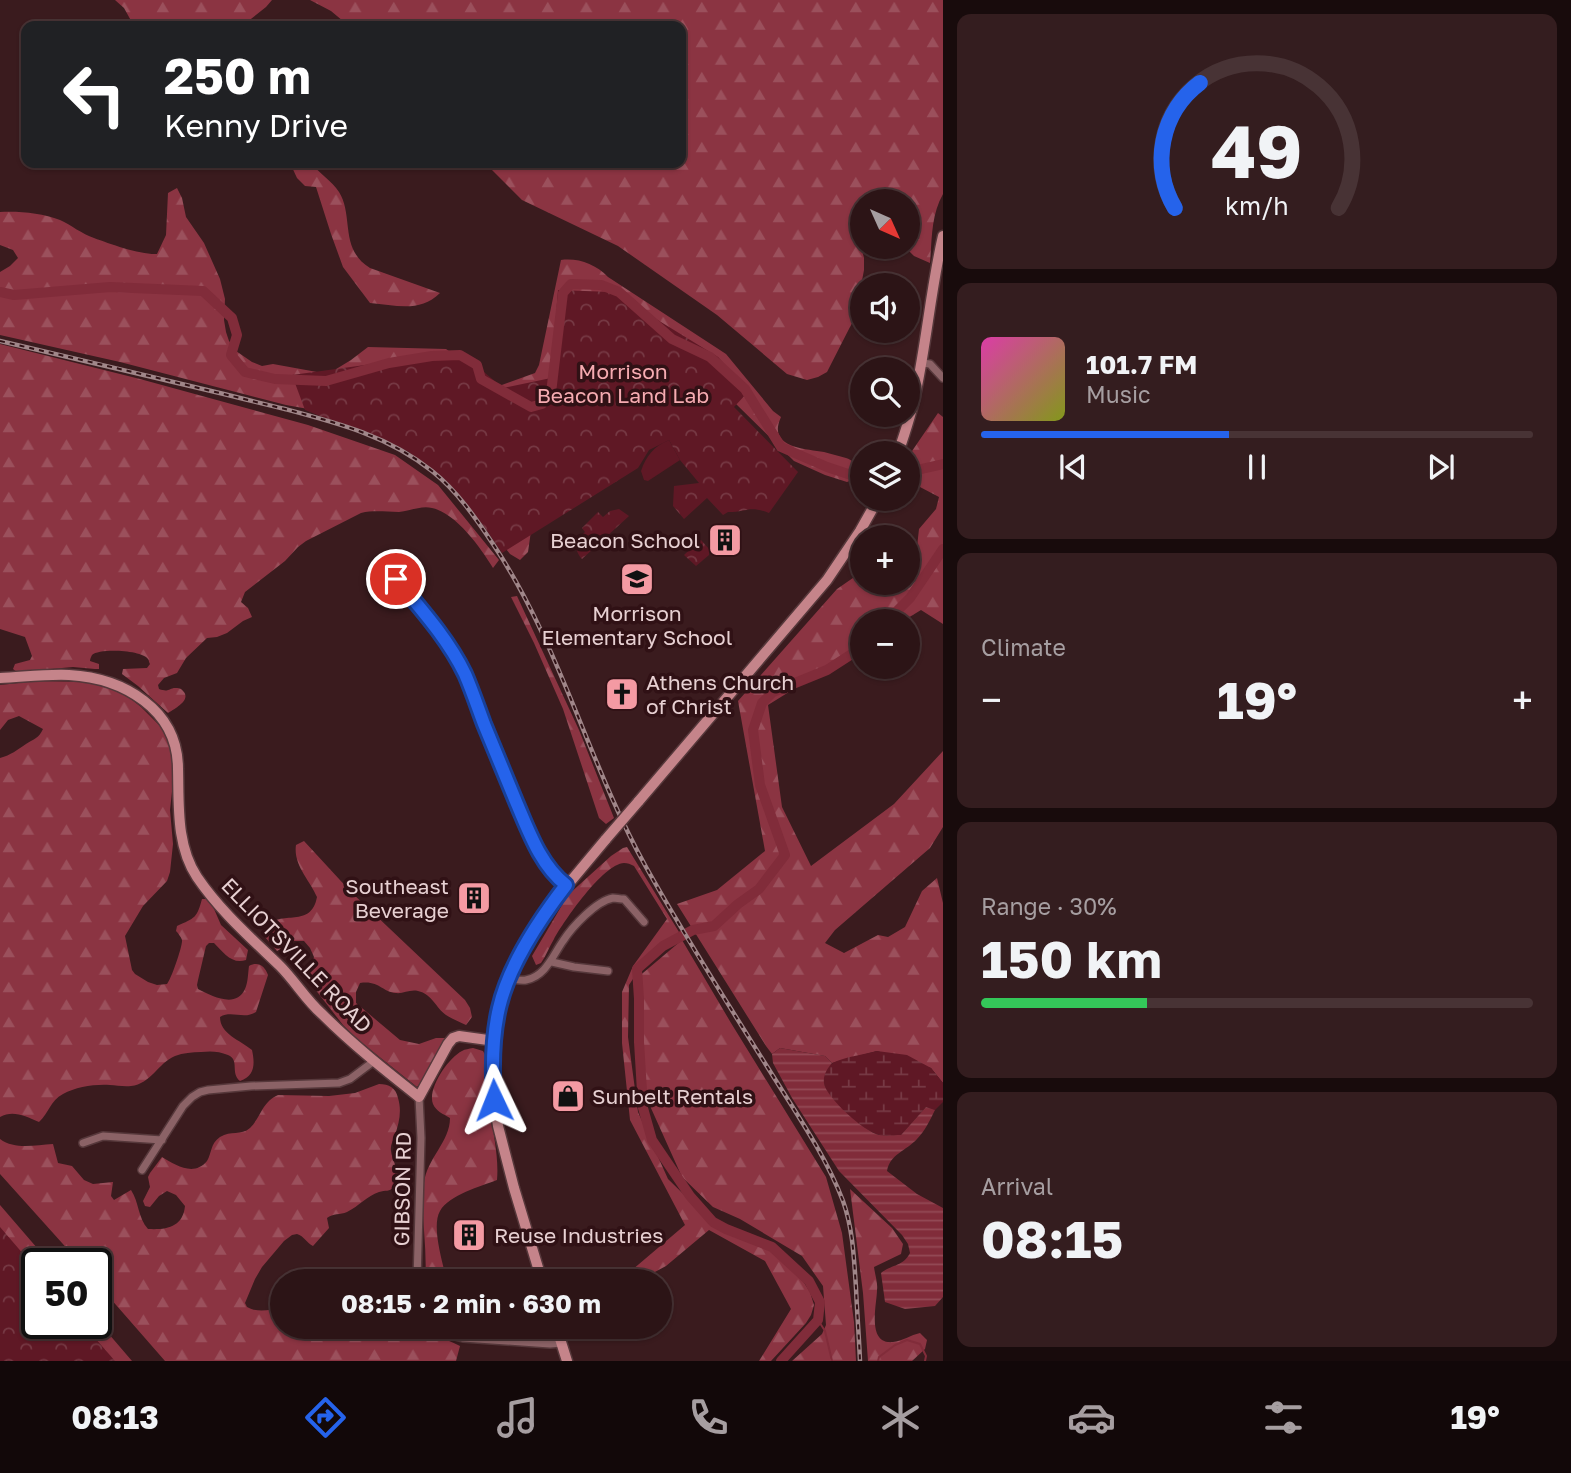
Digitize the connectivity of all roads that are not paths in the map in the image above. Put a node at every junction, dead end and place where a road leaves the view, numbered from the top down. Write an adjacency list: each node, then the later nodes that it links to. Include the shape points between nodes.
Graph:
1 (943, 236): 2 (main road)
2 (922, 363): 3 (street, via 930,363); 4 (main road)
3 (943, 377)
4 (902, 441)
5 (871, 511): 8 (main road, bridge, via 801,612)
6 (396, 579): 8 (street, via 455,656 535,843)
7 (0, 678): 14 (main road, ELLIOTSVILLE ROAD, via 87,677 131,692 152,707 168,726 176,747 180,831 190,865 243,933)
8 (566, 885): 12 (main road, via 545,912)
9 (644, 922): 10 (street, via 624,899 602,902 577,923)
10 (552, 962): 11 (street); 12 (street, via 526,980)
11 (608, 971)
12 (509, 979): 13 (main road, via 499,1007)
13 (495, 1041): 15 (main road, via 453,1038); 20 (main road, via 492,1073 498,1126)
14 (374, 1061): 15 (main road, ELLIOTSVILLE ROAD); 16 (street, via 340,1083 200,1092 183,1106)
15 (419, 1097): 19 (street, GIBSON RD)
16 (162, 1140): 17 (street, via 103,1136); 18 (street)
17 (83, 1143)
18 (142, 1170)
19 (417, 1269)
20 (539, 1269)
21 (478, 1339): 23 (street)
22 (560, 1339): 23 (main road)
23 (561, 1343): 24 (main road)
24 (567, 1361)

